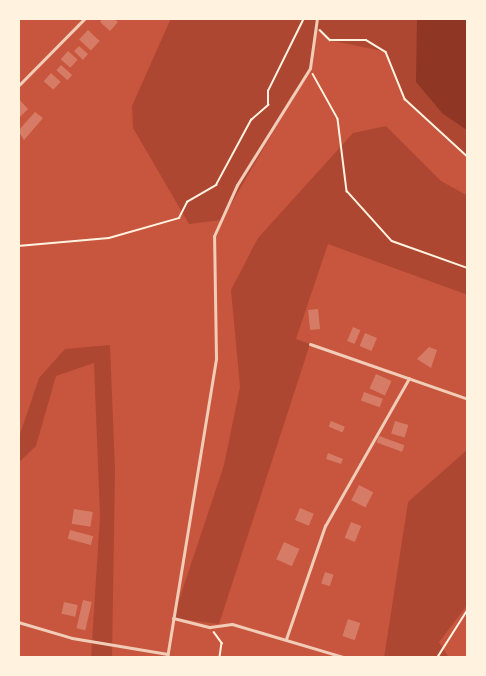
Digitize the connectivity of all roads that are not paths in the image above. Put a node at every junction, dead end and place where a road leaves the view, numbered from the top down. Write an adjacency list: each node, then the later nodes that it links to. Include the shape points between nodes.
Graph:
1 (85, 18): 3 (street)
2 (317, 18): 7 (street, via 310,68 237,185 214,236 216,358)
3 (18, 87)
4 (310, 344): 5 (street)
5 (409, 378): 6 (street); 9 (street, via 325,526)
6 (468, 399)
7 (173, 618): 9 (street, via 210,627 232,624); 10 (street)
8 (18, 622): 10 (street, via 72,638)
9 (286, 639): 11 (street)
10 (167, 656)
11 (347, 658)

